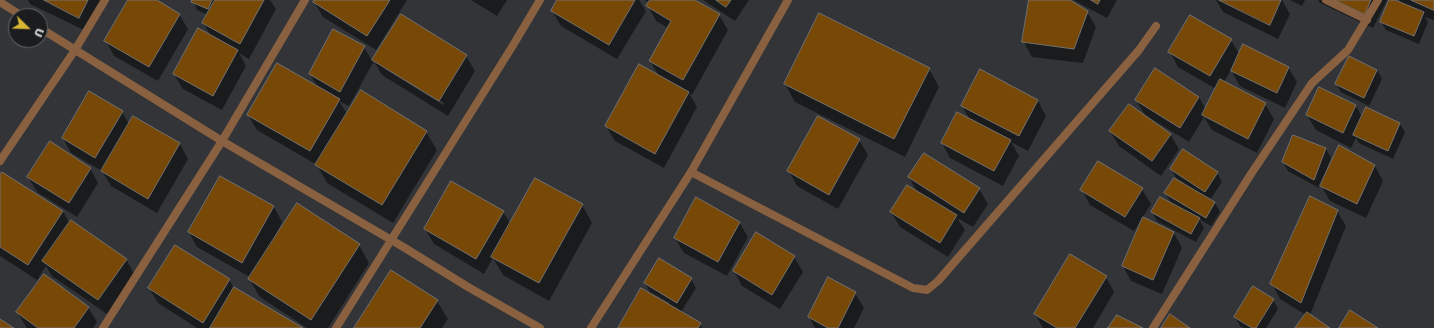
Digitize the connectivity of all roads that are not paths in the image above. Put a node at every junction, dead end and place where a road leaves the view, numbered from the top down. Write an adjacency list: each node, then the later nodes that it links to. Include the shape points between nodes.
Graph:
1 (105, 0): 12 (street)
2 (305, 0): 13 (street)
3 (540, 0): 16 (street)
4 (788, 0): 15 (street)
5 (1326, 0): 9 (street)
6 (1378, 0): 9 (street)
7 (0, 2): 8 (street)
8 (9, 8)
9 (1367, 20): 21 (street, via 1343,56 1312,83)
10 (1156, 26): 15 (street, via 1129,62 928,290 913,288)
11 (48, 33): 12 (street)
12 (75, 50): 13 (street); 14 (street)
13 (222, 141): 16 (street); 17 (street)
14 (0, 162)
15 (691, 172): 20 (street)
16 (390, 240): 18 (street); 19 (street)
17 (103, 328)
18 (336, 328)
19 (540, 328)
20 (591, 328)
21 (1153, 328)

